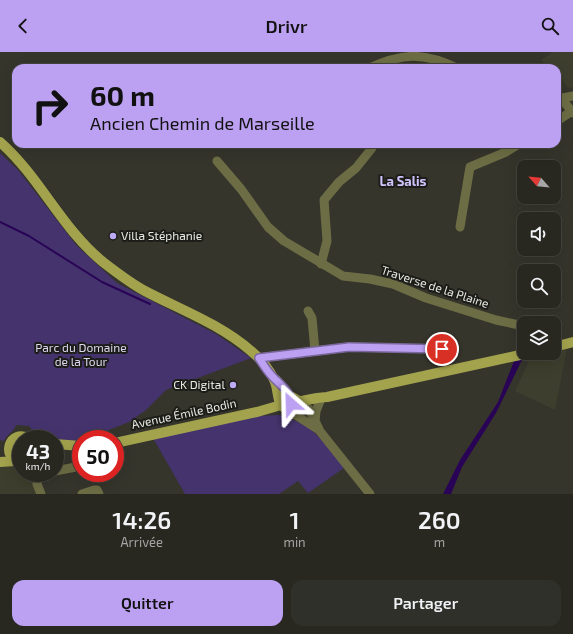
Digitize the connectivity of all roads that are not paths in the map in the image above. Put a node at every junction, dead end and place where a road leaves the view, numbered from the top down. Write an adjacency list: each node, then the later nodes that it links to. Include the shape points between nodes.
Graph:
1 (436, 52): 2 (street)
2 (443, 61): 3 (street, via 420,53 394,57); 4 (street)
3 (378, 64)
4 (449, 64)
5 (573, 96): 6 (street)
6 (561, 98)
7 (561, 100): 8 (street)
8 (572, 112): 9 (street)
9 (561, 119)
10 (0, 142): 23 (main road, via 24,165 67,225 101,260 144,291 221,328)
11 (372, 148): 15 (street, via 324,200 328,234)
12 (512, 148): 14 (street, via 470,167)
13 (217, 161): 15 (street, Traverse de la Plaine, via 268,227 284,241)
14 (460, 227)
15 (321, 264): 17 (street, Traverse de la Plaine, via 343,276 393,284 426,298)
16 (308, 311): 21 (street, via 312,318)
17 (517, 324)
18 (573, 342): 19 (main road)
19 (561, 345)
20 (442, 349): 21 (street, via 349,347)
21 (315, 351): 23 (street)
22 (517, 356): 25 (main road, Avenue Émile Bodin)
23 (259, 358): 24 (main road)
24 (271, 375): 26 (main road, via 277,389); 27 (main road, via 272,394)
25 (323, 399): 26 (main road, Avenue Émile Bodin, via 317,398); 28 (street, via 316,411)
26 (294, 406): 27 (main road, Avenue Émile Bodin); 28 (street, via 310,410)
27 (264, 409): 29 (main road, Avenue Émile Bodin)
28 (317, 426): 40 (street)
29 (124, 441)
30 (12, 442): 31 (main road)
31 (9, 445): 32 (main road); 33 (main road, via 9,454)
32 (0, 455)
33 (12, 457)
34 (0, 462): 35 (main road)
35 (12, 462)
36 (38, 482): 37 (street)
37 (41, 494)
38 (82, 494): 39 (street, via 97,490)
39 (99, 494)
40 (370, 494)

